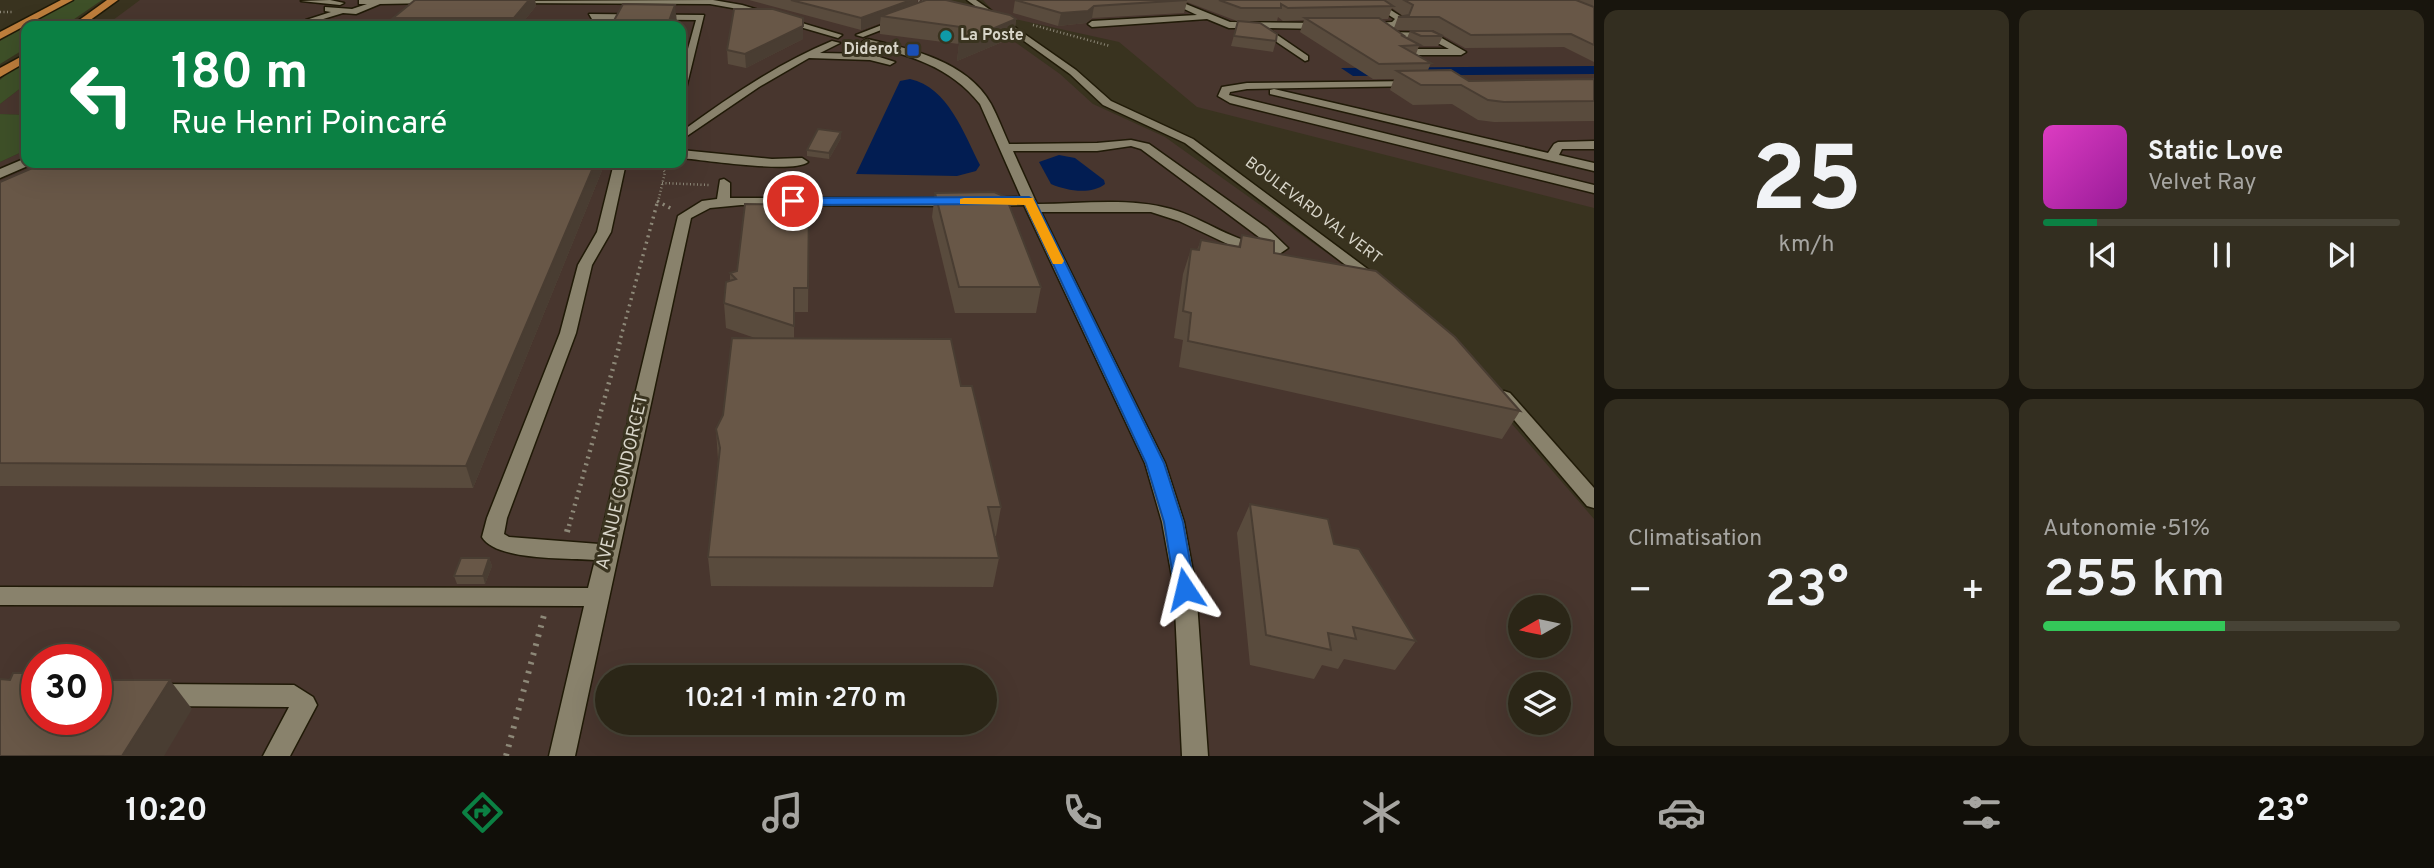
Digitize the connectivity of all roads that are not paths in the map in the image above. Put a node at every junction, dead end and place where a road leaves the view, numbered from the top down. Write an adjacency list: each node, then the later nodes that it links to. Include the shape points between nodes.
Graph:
1 (68, 0): 20 (highway)
2 (113, 0): 21 (highway)
3 (971, 0): 57 (street, BOULEVARD VAL VERT, via 1073,72 1107,103 1189,141)
4 (1169, 0): 18 (street)
5 (1368, 0): 27 (street, via 1401,19 1394,25)
6 (305, 1): 11 (street)
7 (397, 1): 8 (street); 12 (street)
8 (447, 1)
9 (503, 1): 10 (street)
10 (601, 1): 16 (street); 31 (street, via 710,2)
11 (316, 2): 13 (street); 14 (street)
12 (366, 3): 14 (street, via 359,10)
13 (328, 8): 14 (street); 14 (street, via 310,20)
14 (340, 8)
15 (1144, 9): 19 (street)
16 (592, 16): 22 (street); 38 (street, via 701,18)
17 (915, 16): 32 (street)
18 (1205, 17): 19 (street); 28 (street, via 1228,25)
19 (1162, 18): 23 (street)
20 (28, 21)
21 (83, 21)
22 (589, 21)
23 (1092, 24)
24 (21, 25): 30 (highway)
25 (1329, 26): 28 (street)
26 (1357, 26): 27 (street)
27 (1371, 26): 29 (street)
28 (1260, 27): 34 (street)
29 (1385, 35): 29 (street, via 1430,35 1461,52 1414,52)
30 (0, 36)
31 (837, 39): 32 (street); 33 (street)
32 (860, 42): 43 (street, via 896,48 959,75 985,103)
33 (805, 55): 36 (street); 41 (street, via 767,75)
34 (1306, 58)
35 (21, 60): 37 (highway)
36 (890, 62)
37 (0, 73)
38 (686, 73)
39 (1423, 84): 40 (street)
40 (1247, 86): 47 (street); 54 (street, via 1226,89 1223,96)
41 (686, 133)
42 (1594, 145): 47 (street, via 1558,146)
43 (1005, 148): 56 (street); 56 (street, via 1144,146 1281,248 1258,251 1236,246 1160,209)
44 (726, 149): 46 (street)
45 (686, 154): 46 (street)
46 (711, 156): 48 (street)
47 (1552, 157): 50 (street)
48 (802, 162)
49 (21, 164): 52 (street)
50 (1594, 167)
51 (619, 168): 60 (street, via 604,232 585,265 568,333 493,537 505,545)
52 (0, 174)
53 (724, 185): 55 (street)
54 (1594, 189)
55 (723, 203): 56 (street); 60 (street, AVENUE CONDORCET, via 707,204 685,216)
56 (1030, 205): 66 (street, via 1155,463 1173,522 1185,589)
57 (1384, 287)
58 (1498, 390): 59 (street)
59 (1594, 500)
60 (607, 553): 62 (street, AVENUE CONDORCET)
61 (0, 596): 62 (street)
62 (597, 597): 65 (street, AVENUE CONDORCET)
63 (136, 695): 64 (street, via 294,696 304,705)
64 (276, 756)
65 (562, 756)
66 (1195, 756)

